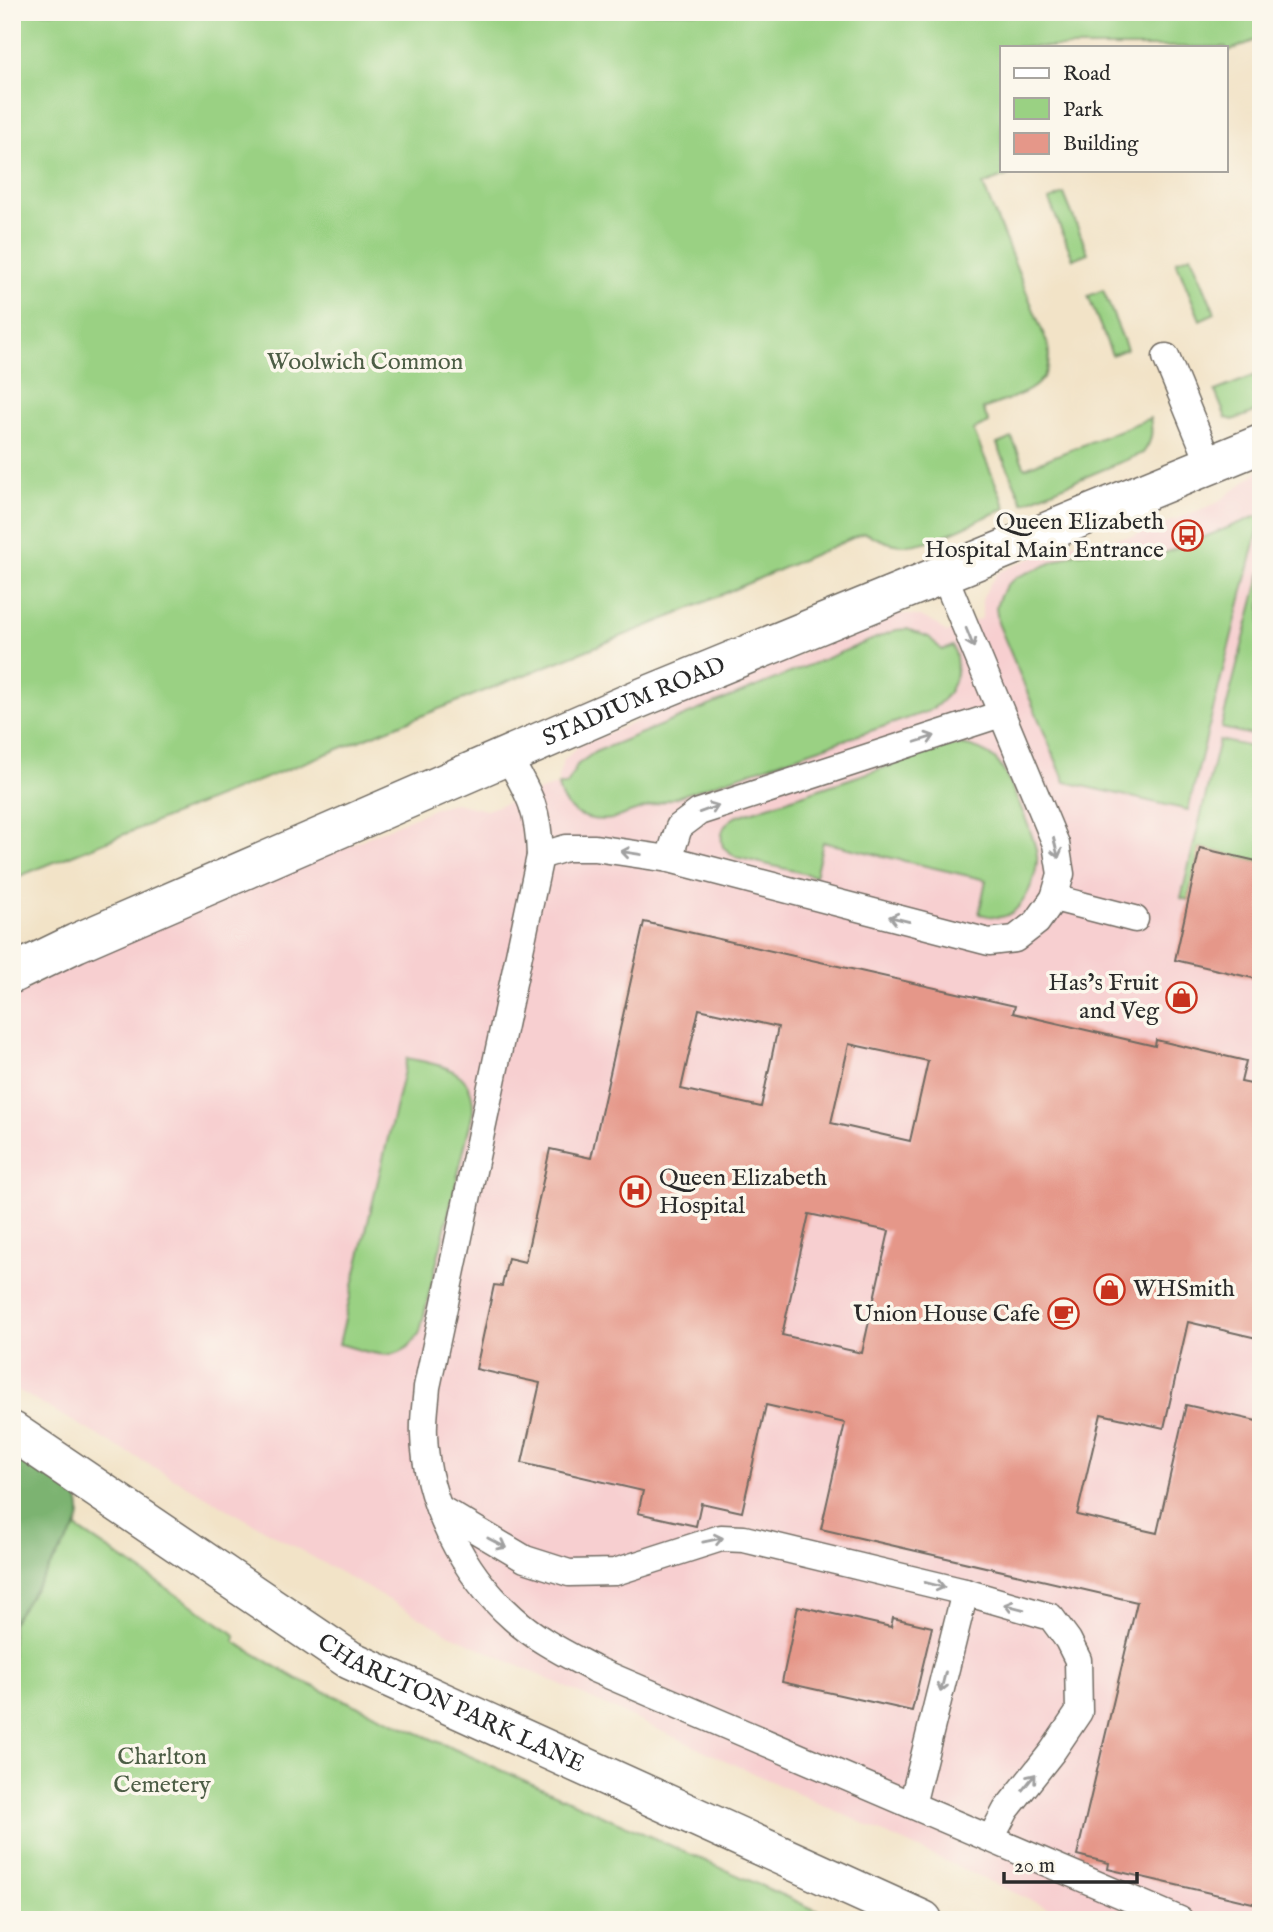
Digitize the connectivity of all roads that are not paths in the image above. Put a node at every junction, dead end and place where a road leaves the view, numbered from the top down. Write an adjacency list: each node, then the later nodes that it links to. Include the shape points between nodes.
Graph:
1 (1167, 356): 3 (lane)
2 (1261, 444): 3 (street, STADIUM ROAD)
3 (1210, 464): 4 (street, STADIUM ROAD)
4 (944, 575): 5 (lane, one-way to 5); 6 (street, STADIUM ROAD)
5 (1001, 714): 8 (lane, one-way to 5, via 680,827 699,812); 9 (lane, one-way to 9, via 1056,844 1061,874)
6 (508, 757): 7 (lane, via 533,803 540,827); 11 (street, STADIUM ROAD)
7 (540, 856): 8 (lane, one-way to 7, via 594,848 566,848); 13 (lane, via 427,1387 424,1435)
8 (669, 859): 9 (lane, one-way to 8, via 1037,922 1015,939 989,942)
9 (1054, 898): 10 (lane)
10 (1135, 919)
11 (12, 974)
12 (12, 1431): 17 (street, CHARLTON PARK LANE, via 350,1660)
13 (439, 1508): 14 (lane, one-way to 14, via 525,1559 569,1573 615,1572 702,1543 733,1538); 15 (lane, via 482,1585 513,1618 551,1646 594,1669)
14 (965, 1592): 15 (lane, one-way to 15); 16 (lane, one-way to 14, via 1006,1810 1079,1712 1078,1660 1051,1616)
15 (912, 1805): 16 (lane)
16 (991, 1838): 18 (lane)
17 (923, 1920)
18 (1180, 1920)

